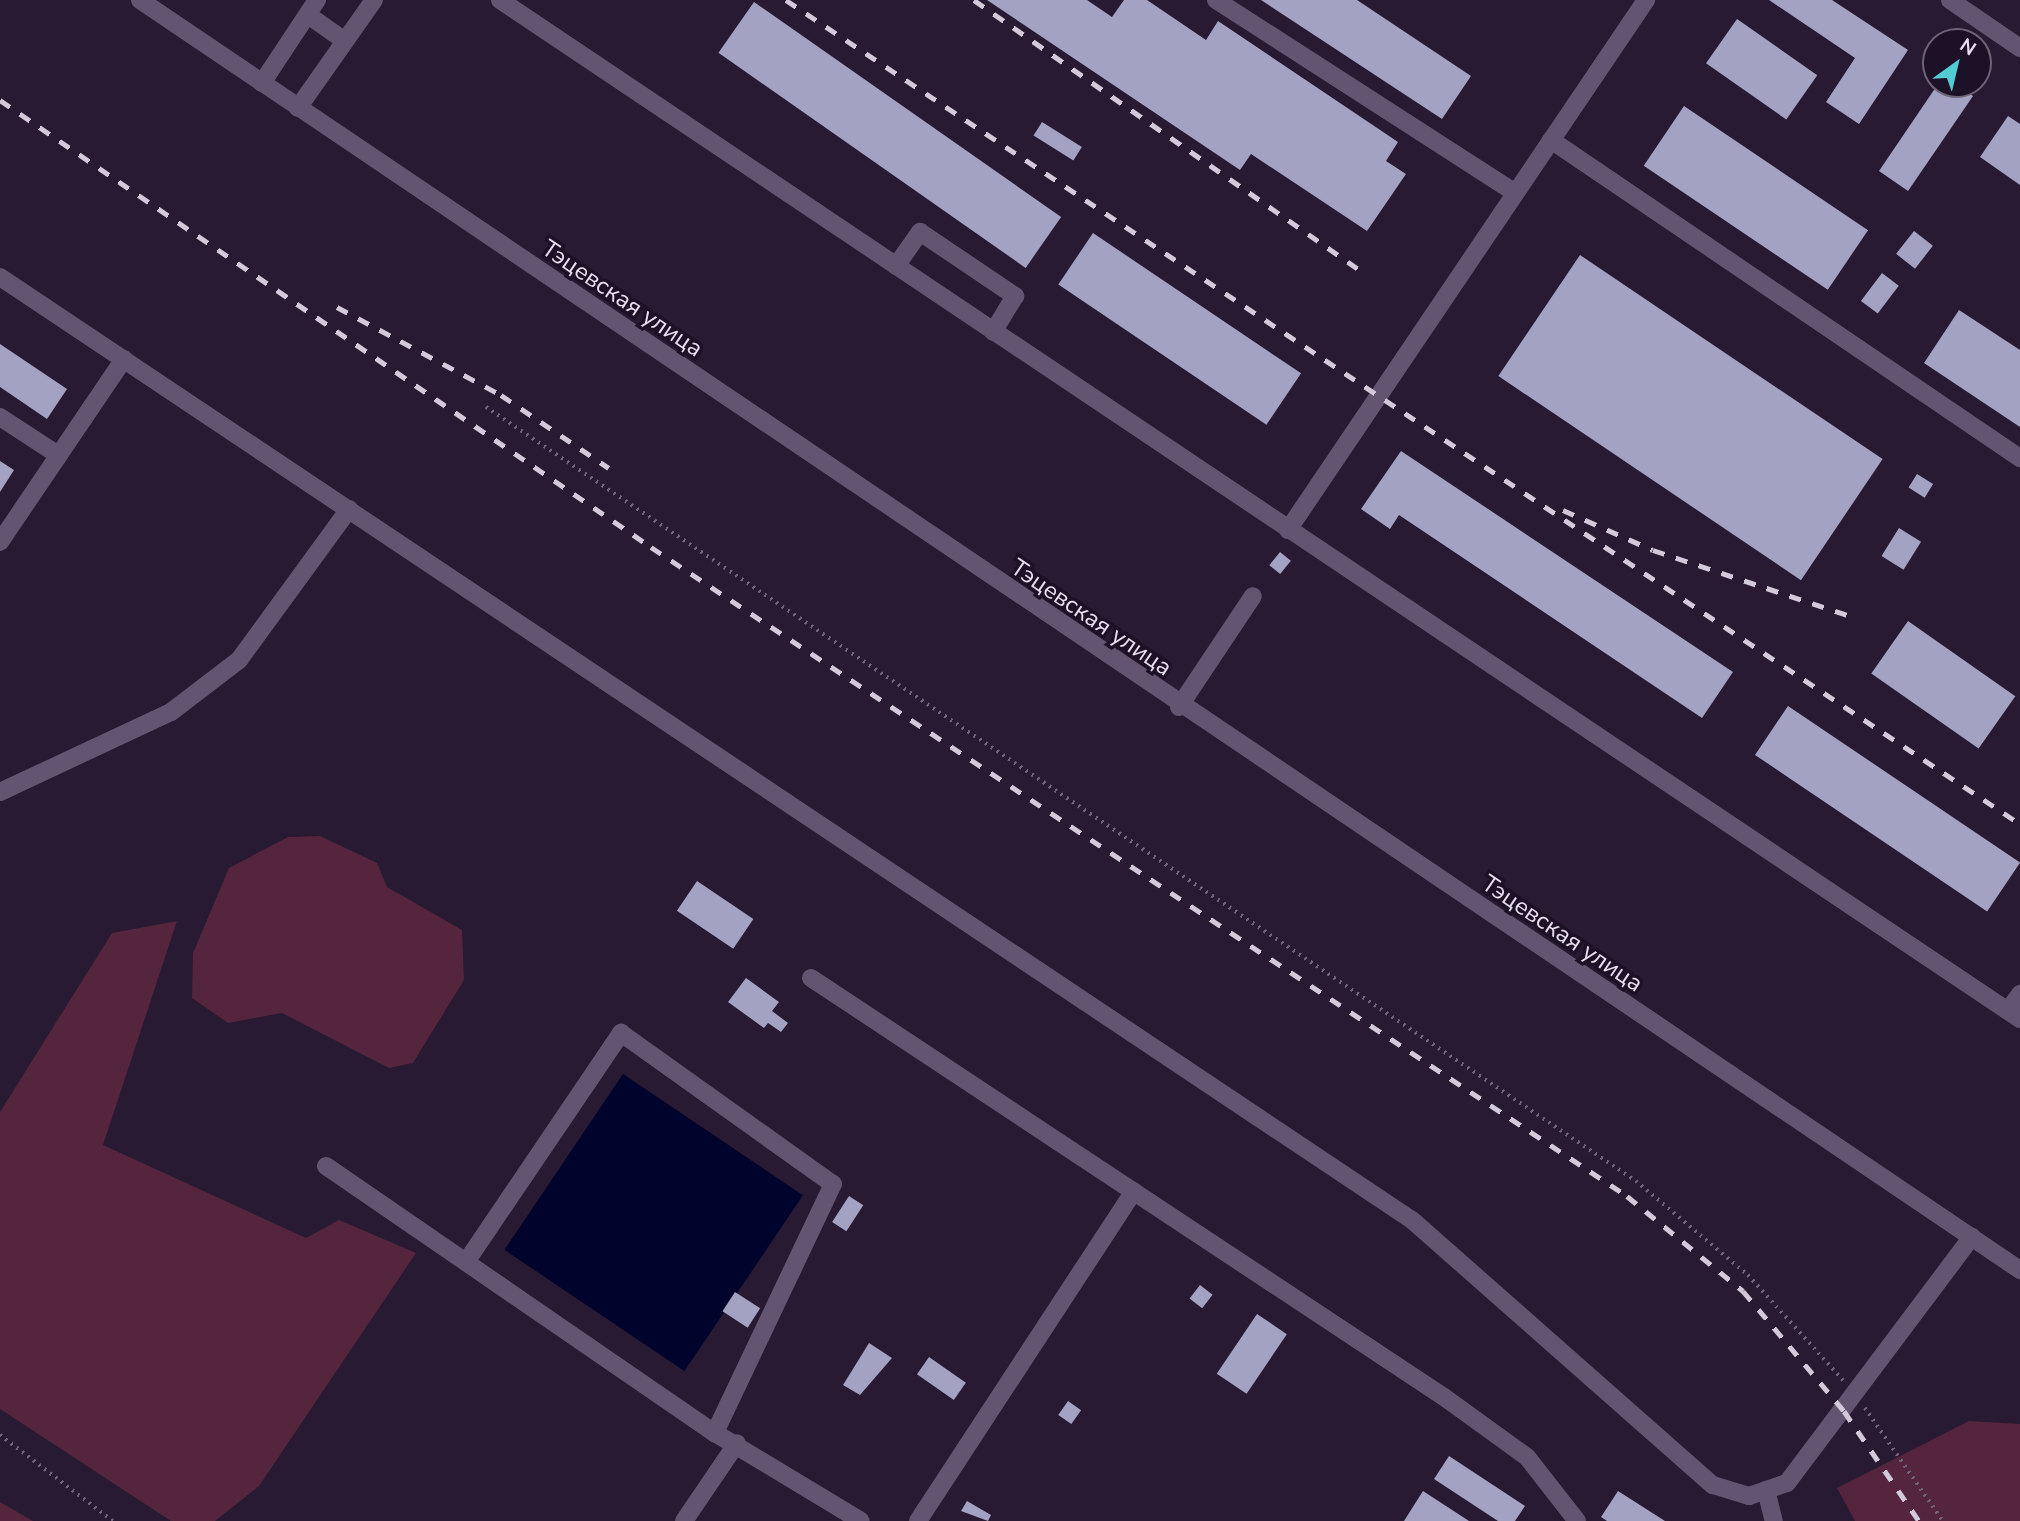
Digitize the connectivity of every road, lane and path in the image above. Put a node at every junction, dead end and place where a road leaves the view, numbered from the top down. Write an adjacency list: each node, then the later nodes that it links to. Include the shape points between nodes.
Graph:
1 (140, 0): 10 (street, Тэцевская улица)
2 (374, 0): 8 (street)
3 (500, 0): 14 (street)
4 (1216, 0): 13 (street)
5 (1646, 0): 12 (street)
6 (1950, 0): 9 (street)
7 (312, 7): 8 (street); 10 (street)
8 (345, 41): 11 (street)
9 (2020, 47)
10 (262, 83): 11 (street, Тэцевская улица)
11 (298, 108): 26 (street, Тэцевская улица)
12 (1551, 140): 13 (street); 21 (street)
13 (1515, 193): 23 (street)
14 (896, 266): 16 (street); 16 (street, via 920,232 1015,296)
15 (0, 277): 17 (street)
16 (993, 331): 23 (street)
17 (124, 359): 20 (street); 22 (street)
18 (485, 407): 36 (path, via 1636,1181 1748,1275)
19 (0, 417): 20 (street)
20 (58, 455): 24 (street)
21 (2020, 458)
22 (349, 509): 27 (street, via 239,660 171,712); 40 (street, via 1412,1220 1713,1485 1749,1496)
23 (1288, 530): 30 (street)
24 (0, 542)
25 (1253, 596): 26 (street)
26 (1179, 706): 33 (street, Тэцевская улица)
27 (0, 792)
28 (811, 978): 32 (street)
29 (2020, 994): 30 (street)
30 (2014, 1015)
31 (326, 1166): 34 (street)
32 (1134, 1191): 44 (street); 45 (street, via 1527,1457)
33 (1972, 1237): 35 (street, Тэцевская улица); 36 (street)
34 (466, 1262): 37 (street); 37 (street, via 621,1033 833,1184)
35 (2020, 1270)
36 (1856, 1395): 40 (street, via 1787,1483); 47 (path)
37 (715, 1433): 39 (street)
38 (0, 1435): 41 (path)
39 (737, 1443): 42 (street); 43 (street)
40 (1766, 1490): 46 (street)
41 (113, 1521)
42 (684, 1521)
43 (861, 1521)
44 (918, 1521)
45 (1577, 1521)
46 (1774, 1521)
47 (1943, 1521)

